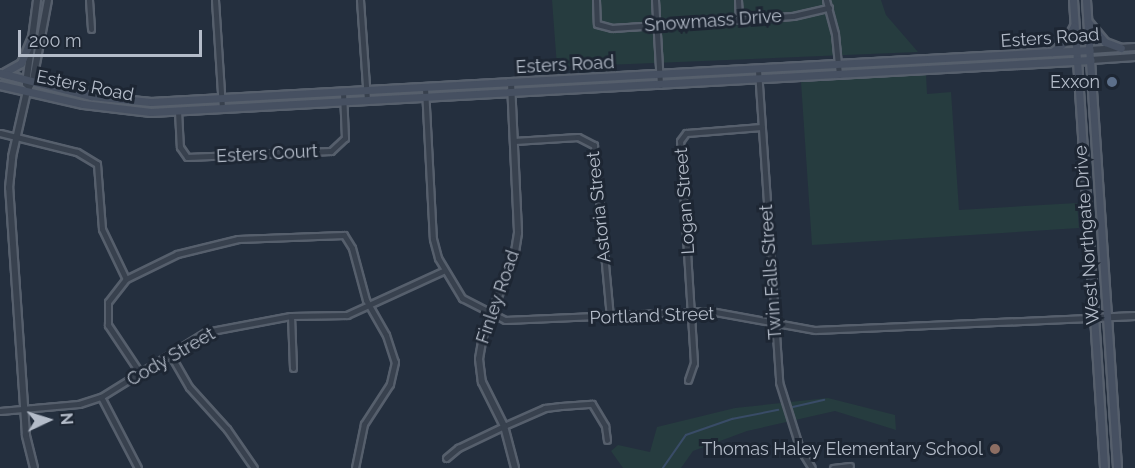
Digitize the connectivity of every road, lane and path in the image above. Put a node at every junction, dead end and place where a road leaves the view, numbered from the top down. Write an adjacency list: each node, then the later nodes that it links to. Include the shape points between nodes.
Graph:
1 (38, 0): 18 (street)
2 (48, 0): 32 (street)
3 (89, 0): 17 (street)
4 (215, 0): 43 (street)
5 (360, 0): 39 (street)
6 (596, 0): 15 (street, Snowmass Drive, via 597,24 612,28)
7 (655, 0): 15 (street)
8 (738, 0): 13 (street)
9 (826, 0): 12 (street)
10 (1073, 0): 16 (main road, West Northgate Drive)
11 (1086, 0): 14 (main road, West Northgate Drive)
12 (829, 8): 13 (street, Snowmass Drive, via 793,16); 27 (street)
13 (739, 20): 15 (street, Snowmass Drive)
14 (1087, 21): 20 (main road, via 1105,42); 21 (main road, West Northgate Drive)
15 (657, 24): 30 (street)
16 (1075, 24): 22 (main road, West Northgate Drive); 23 (main road, via 1066,41)
17 (91, 29)
18 (32, 37): 29 (main road, via 17,69); 32 (street)
19 (1135, 47): 20 (street, Esters Road)
20 (1121, 48): 21 (street, Esters Road)
21 (1090, 50): 22 (main road, Esters Road); 25 (main road, West Northgate Drive)
22 (1076, 51): 23 (main road, Esters Road); 26 (main road, West Northgate Drive)
23 (1049, 53): 27 (main road, Esters Road)
24 (1135, 57): 25 (street, Esters Road)
25 (1090, 60): 26 (main road, Esters Road); 52 (main road, West Northgate Drive)
26 (1077, 61): 31 (main road, Esters Road); 53 (main road, West Northgate Drive)
27 (838, 66): 28 (main road, Esters Road); 31 (street)
28 (758, 70): 30 (main road, Esters Road); 33 (street, Twin Falls Street)
29 (0, 73): 32 (main road, Esters Road)
30 (660, 75): 34 (main road, Esters Road); 36 (street)
31 (839, 76): 33 (main road, Esters Road)
32 (29, 79): 38 (street); 43 (main road, Esters Road, via 123,101)
33 (759, 80): 36 (main road, Esters Road); 48 (street, Twin Falls Street)
34 (511, 84): 37 (main road, Esters Road); 41 (street, Finley Road)
35 (0, 85): 38 (main road, Esters Road)
36 (660, 86): 41 (main road, Esters Road)
37 (426, 88): 39 (main road, Esters Road); 42 (street, Portland Street)
38 (27, 91): 47 (main road, Esters Road, via 104,108); 50 (street)
39 (366, 91): 40 (main road, Esters Road); 44 (street)
40 (343, 93): 43 (main road, Esters Road); 45 (street, Esters Court)
41 (511, 93): 42 (main road, Esters Road); 51 (street, Finley Road)
42 (426, 98): 44 (main road, Esters Road); 54 (street, Portland Street, via 433,239)
43 (221, 99): 46 (street)
44 (367, 101): 45 (main road, Esters Road)
45 (344, 102): 46 (main road, Esters Road); 47 (street, Esters Court, via 345,138 331,151 187,157 180,147)
46 (222, 109): 47 (main road, Esters Road)
47 (178, 111)
48 (762, 127): 57 (street, Logan Street, via 686,133 680,141); 64 (street, Twin Falls Street)
49 (0, 133): 50 (street)
50 (16, 137): 55 (street, via 77,152 97,164 104,236); 70 (street, via 9,188)
51 (514, 141): 58 (street, Finley Road, via 515,253); 60 (street, Astoria Street, via 578,137 594,145)
52 (1099, 189): 53 (main road); 62 (main road, West Northgate Drive)
53 (1086, 193): 63 (main road, West Northgate Drive)
54 (443, 271): 56 (street, Cody Street); 58 (street, Portland Street, via 462,297)
55 (126, 279): 56 (street, via 177,254 238,239 344,235 352,248); 67 (street, via 108,302 108,325)
56 (370, 307): 59 (street, Cody Street, via 332,317); 81 (street, via 391,345 394,373 364,424)
57 (692, 311): 60 (street, Portland Street); 64 (street, Portland Street); 68 (street, Logan Street, via 693,363)
58 (491, 315): 60 (street, Portland Street, via 522,322); 72 (street, Finley Road, via 480,350 480,375)
59 (291, 316): 65 (street, Cody Street, via 206,332); 66 (street)
60 (610, 316)
61 (1135, 316): 62 (street, Portland Street)
62 (1108, 317): 63 (street, Portland Street); 74 (main road, West Northgate Drive)
63 (1094, 318): 64 (street, Portland Street, via 815,330); 73 (main road, West Northgate Drive)
64 (775, 323): 83 (street, Twin Falls Street, via 779,382 800,448)
65 (170, 354): 67 (street, Cody Street); 80 (street, via 189,387 227,429)
66 (293, 368)
67 (140, 373): 69 (street, Cody Street)
68 (687, 380)
69 (101, 397): 70 (street, Cody Street, via 79,404); 79 (street)
70 (24, 410): 71 (street, Cody Street); 78 (street)
71 (0, 411)
72 (504, 426): 75 (street, via 545,408 592,404 605,426); 76 (street); 82 (street, Finley Road)
73 (1101, 428): 74 (main road); 85 (main road, West Northgate Drive)
74 (1114, 428): 86 (main road, West Northgate Drive)
75 (607, 440)
76 (446, 458)
77 (850, 466): 84 (street)
78 (34, 468)
79 (138, 468)
80 (254, 468)
81 (355, 468)
82 (515, 468)
83 (812, 468)
84 (832, 468)
85 (1104, 468)
86 (1117, 468)

